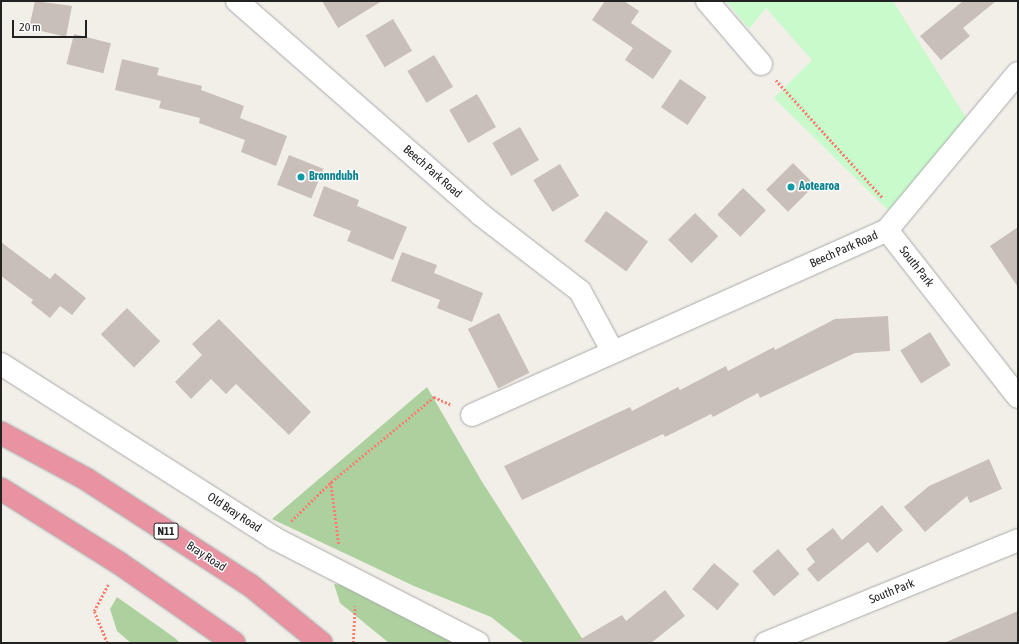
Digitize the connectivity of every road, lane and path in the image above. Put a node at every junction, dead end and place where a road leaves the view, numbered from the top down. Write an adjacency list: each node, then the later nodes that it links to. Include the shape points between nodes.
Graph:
1 (238, 1): 6 (street, Beech Park Road, via 480,214 580,291)
2 (707, 1): 3 (street)
3 (761, 64): 5 (path)
4 (1018, 73): 5 (street, Beech Park Road)
5 (893, 223): 6 (street, Beech Park Road); 8 (street, South Park)
6 (613, 352): 9 (street, Beech Park Road)
7 (1, 364): 13 (street, Old Bray Road)
8 (1018, 397)
9 (472, 415): 11 (path, via 434,397)
10 (1, 433): 20 (highway, Bray Road / N11, via 86,478 243,581)
11 (331, 482): 13 (path); 15 (path)
12 (1, 488): 16 (highway)
13 (274, 538): 22 (street, Old Bray Road)
14 (1018, 540): 23 (street, South Park)
15 (340, 548)
16 (119, 563): 18 (path, via 94,611); 19 (highway)
17 (355, 599): 21 (path)
18 (107, 643)
19 (234, 643)
20 (321, 643)
21 (353, 643)
22 (478, 643)
23 (766, 643)

